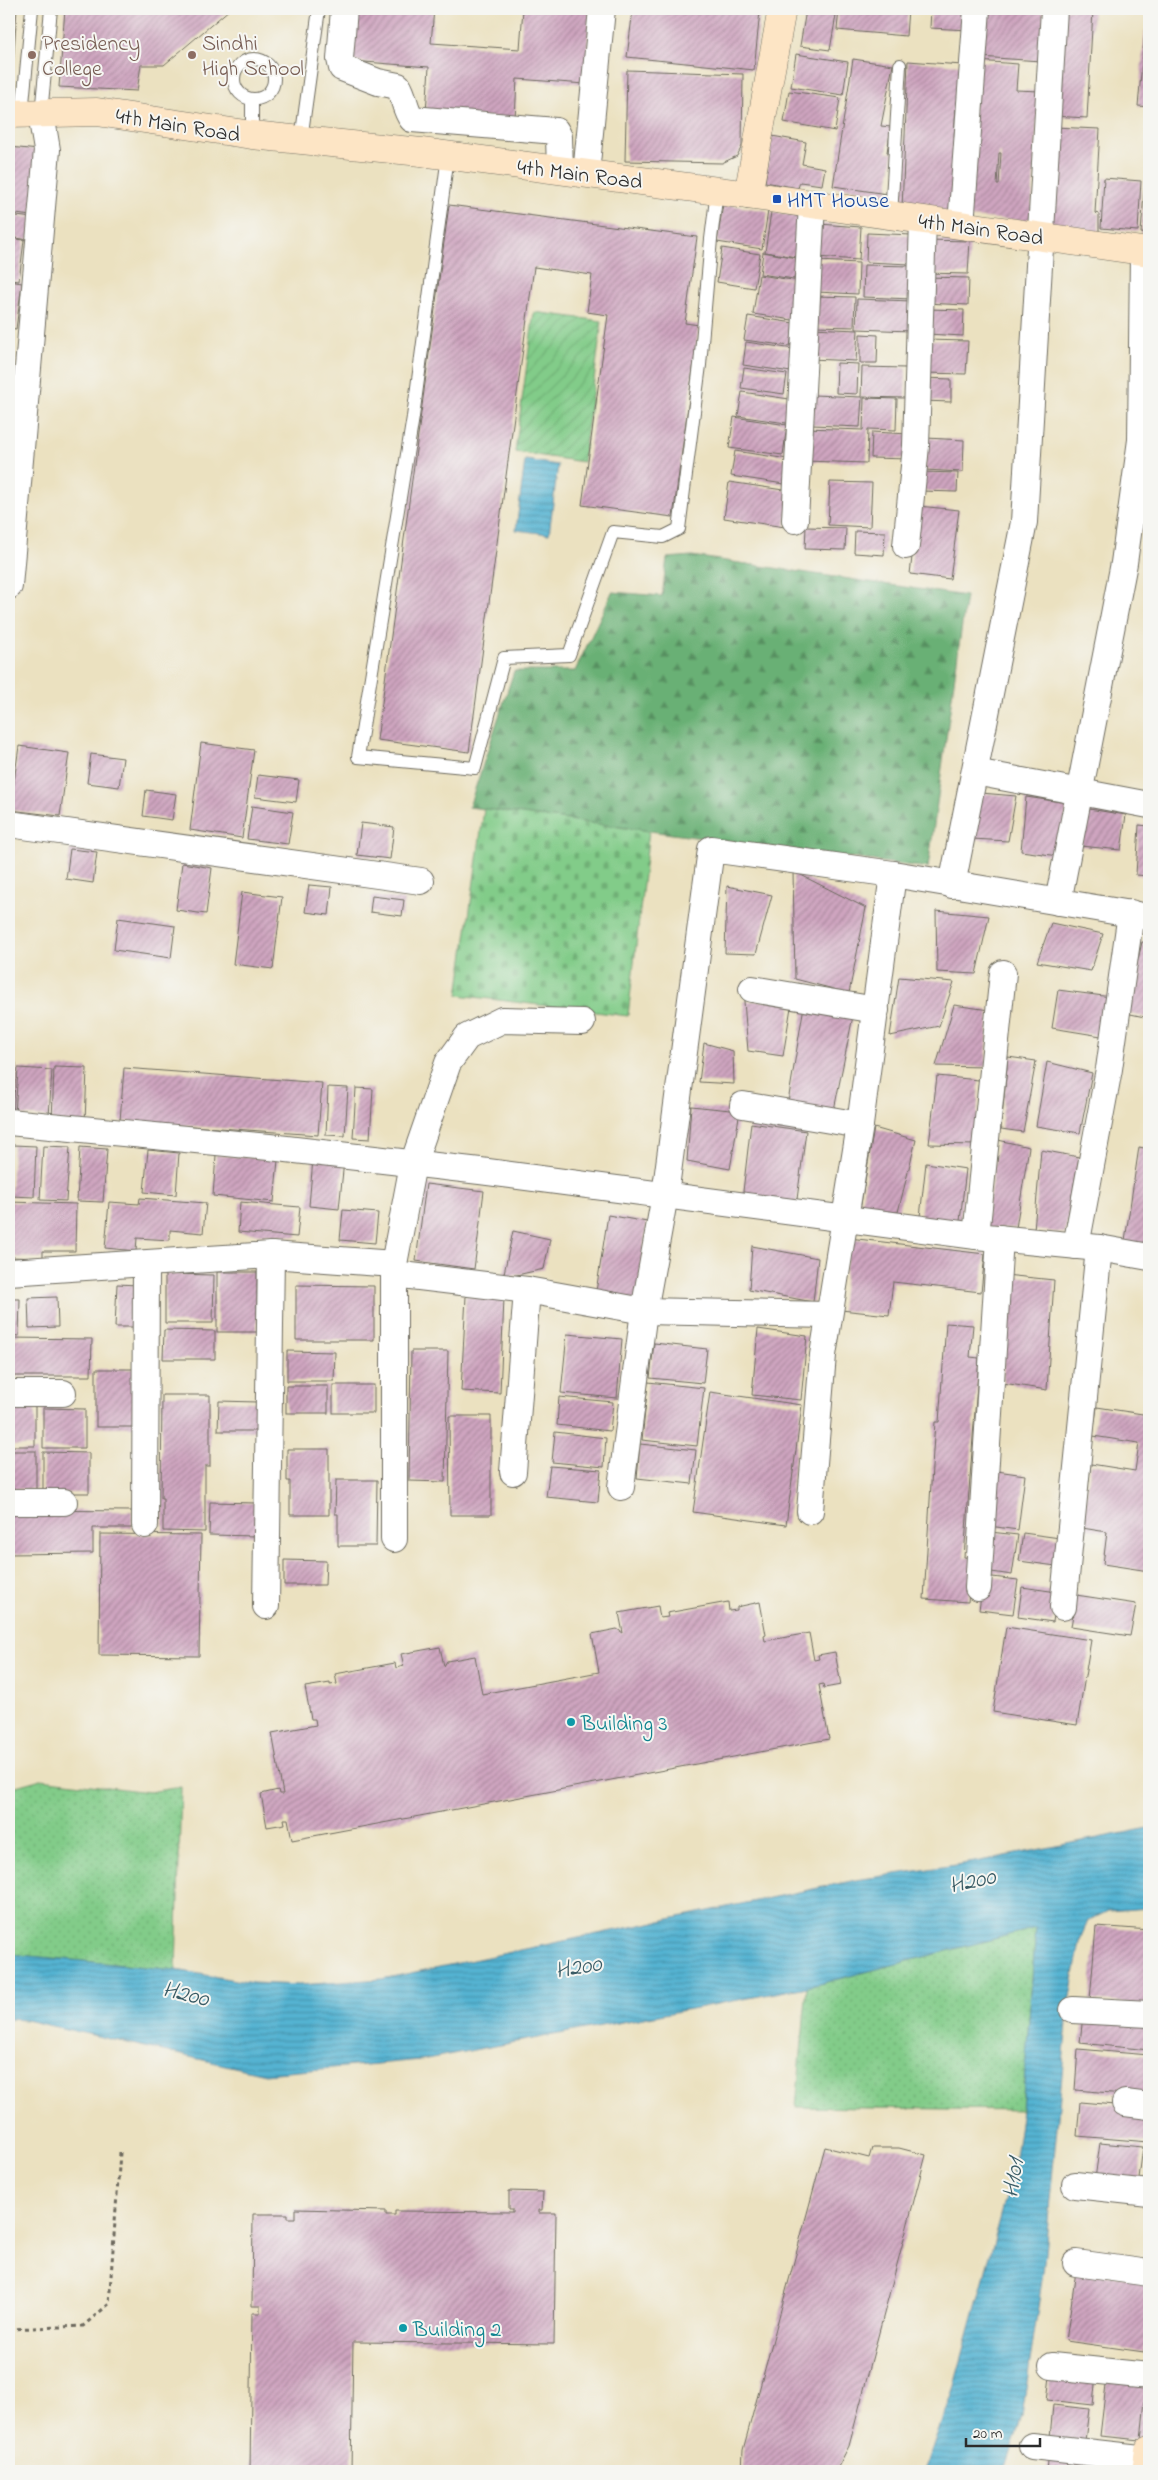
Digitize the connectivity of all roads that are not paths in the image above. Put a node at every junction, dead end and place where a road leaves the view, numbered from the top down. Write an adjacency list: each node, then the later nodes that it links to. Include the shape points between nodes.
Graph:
1 (32, 9): 11 (lane)
2 (52, 9): 11 (lane)
3 (319, 9): 13 (lane)
4 (344, 9): 15 (street, via 342,68 398,86 412,119 556,131)
5 (602, 9): 16 (street)
6 (782, 9): 18 (street)
7 (977, 9): 22 (street)
8 (1054, 9): 23 (street)
9 (900, 65): 20 (lane)
10 (252, 99): 12 (lane)
11 (24, 114): 12 (street, 4th Main Road, via 97,112); 25 (street, via 47,150)
12 (252, 136): 13 (street, 4th Main Road)
13 (302, 140): 14 (street, 4th Main Road)
14 (448, 156): 15 (street, 4th Main Road); 17 (lane, via 413,417 358,757 475,768 504,658 569,655 613,532 663,537 679,529 700,366)
15 (560, 170): 16 (street, 4th Main Road)
16 (586, 174): 17 (street, 4th Main Road)
17 (717, 191): 18 (street, 4th Main Road)
18 (748, 195): 19 (street, 4th Main Road)
19 (812, 204): 20 (street, 4th Main Road); 26 (street)
20 (891, 216): 21 (street, 4th Main Road)
21 (923, 220): 22 (street, 4th Main Road); 27 (street, via 916,446)
22 (961, 225): 23 (street, 4th Main Road)
23 (1039, 237): 24 (street, 4th Main Road); 29 (street, via 1024,522)
24 (1146, 252): 30 (street, via 1141,440 1124,563)
25 (12, 511): 28 (street)
26 (794, 520)
27 (906, 546)
28 (9, 586)
29 (975, 772): 30 (street); 35 (street)
30 (1080, 791): 31 (street); 36 (street)
31 (1149, 805)
32 (9, 824): 34 (street)
33 (893, 874): 35 (street); 40 (street); 46 (street, via 711,849)
34 (420, 881)
35 (952, 884): 36 (street)
36 (1058, 902): 37 (street)
37 (1140, 915): 49 (street, via 1108,1069)
38 (1002, 973): 48 (street)
39 (752, 989): 40 (street)
40 (876, 1010): 44 (street)
41 (582, 1022): 45 (street, via 502,1020 467,1037 448,1064)
42 (743, 1105): 44 (street)
43 (9, 1122): 45 (street)
44 (860, 1125): 47 (street)
45 (413, 1164): 46 (street); 53 (street)
46 (665, 1195): 47 (street); 56 (street)
47 (845, 1219): 48 (street); 57 (street)
48 (988, 1237): 49 (street); 67 (street)
49 (1087, 1247): 51 (street); 69 (street)
50 (271, 1255): 52 (street); 53 (street); 68 (street)
51 (1149, 1257)
52 (146, 1264): 54 (street); 65 (street)
53 (394, 1269): 55 (street); 66 (street)
54 (9, 1272)
55 (527, 1290): 56 (street); 60 (street)
56 (644, 1311): 57 (street); 61 (street)
57 (829, 1315): 64 (street)
58 (9, 1393): 59 (street)
59 (63, 1393)
60 (514, 1472)
61 (621, 1487)
62 (9, 1502): 63 (street)
63 (64, 1502)
64 (810, 1511)
65 (146, 1526)
66 (394, 1539)
67 (978, 1588)
68 (266, 1606)
69 (1063, 1607)
70 (1073, 2010): 71 (street)
71 (1149, 2014)
72 (1075, 2185): 73 (street)
73 (1149, 2193)
74 (1076, 2263): 75 (street)
75 (1149, 2273)
76 (1052, 2366): 77 (street)
77 (1149, 2376)
78 (1032, 2446): 79 (street)
79 (1148, 2460)

